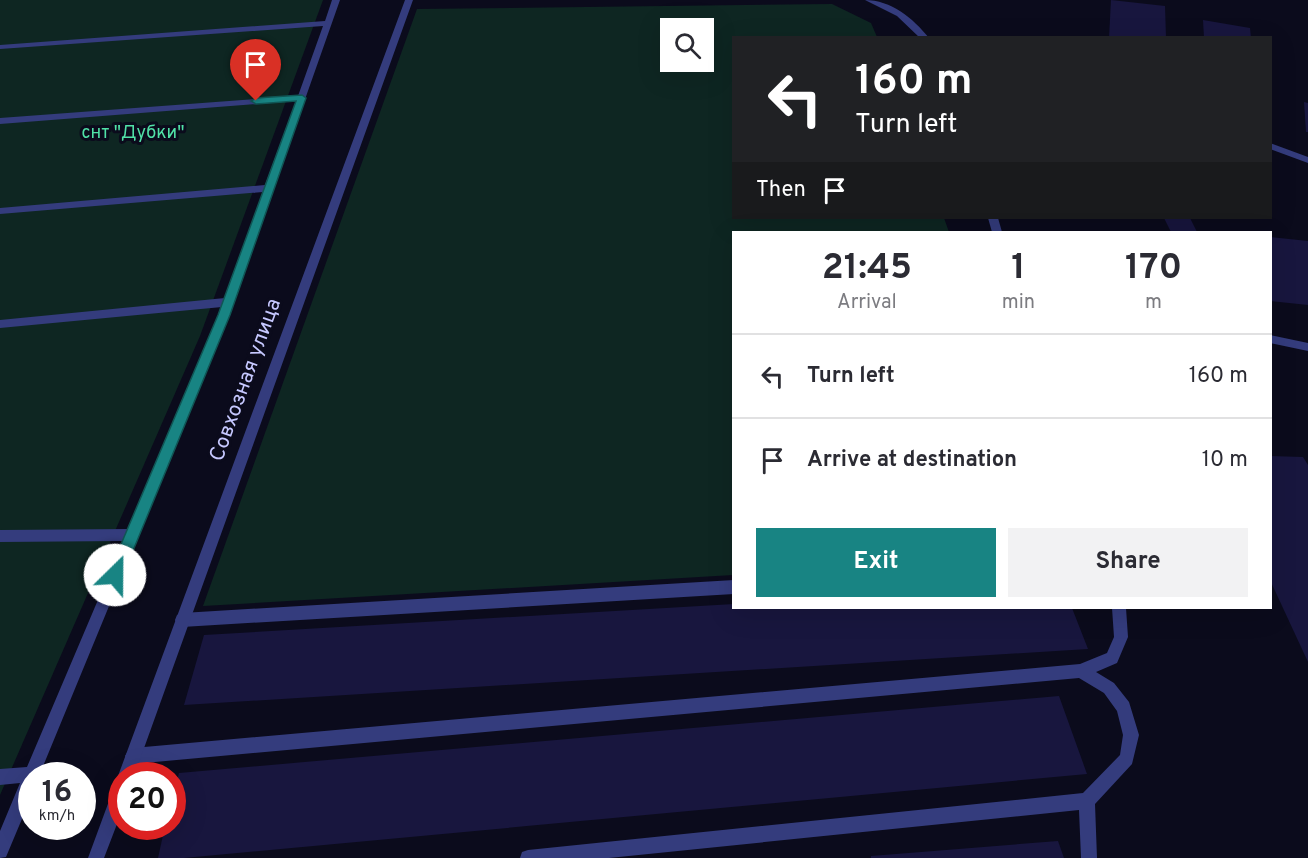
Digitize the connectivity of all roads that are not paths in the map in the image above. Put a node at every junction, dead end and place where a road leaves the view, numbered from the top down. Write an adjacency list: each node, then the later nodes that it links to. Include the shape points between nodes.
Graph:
1 (336, 0): 4 (street)
2 (410, 0): 21 (street, Совхозная улица)
3 (869, 0): 5 (street, via 885,4)
4 (328, 23): 6 (street); 7 (street)
5 (924, 36)
6 (0, 47)
7 (302, 98): 8 (street); 11 (street)
8 (0, 121)
9 (1272, 147): 10 (street)
10 (1308, 160)
11 (270, 188): 12 (street); 13 (street)
12 (0, 211)
13 (229, 302): 14 (street); 17 (street)
14 (0, 324)
15 (1272, 339): 16 (street)
16 (1308, 347)
17 (132, 535): 18 (street); 24 (street)
18 (0, 536)
19 (732, 587): 21 (street)
20 (1119, 609): 22 (street, via 1121,637 1112,658)
21 (182, 620): 23 (street, Совхозная улица)
22 (1080, 670): 23 (street); 28 (street, via 1109,688 1124,707 1131,735 1127,759)
23 (133, 756): 25 (street, Совхозная улица)
24 (37, 762)
25 (131, 762)
26 (18, 775): 27 (street)
27 (0, 777)
28 (1088, 801): 33 (street); 34 (street)
29 (18, 808): 31 (street)
30 (108, 826): 32 (street)
31 (0, 851)
32 (96, 858)
33 (528, 858)
34 (1089, 858)

